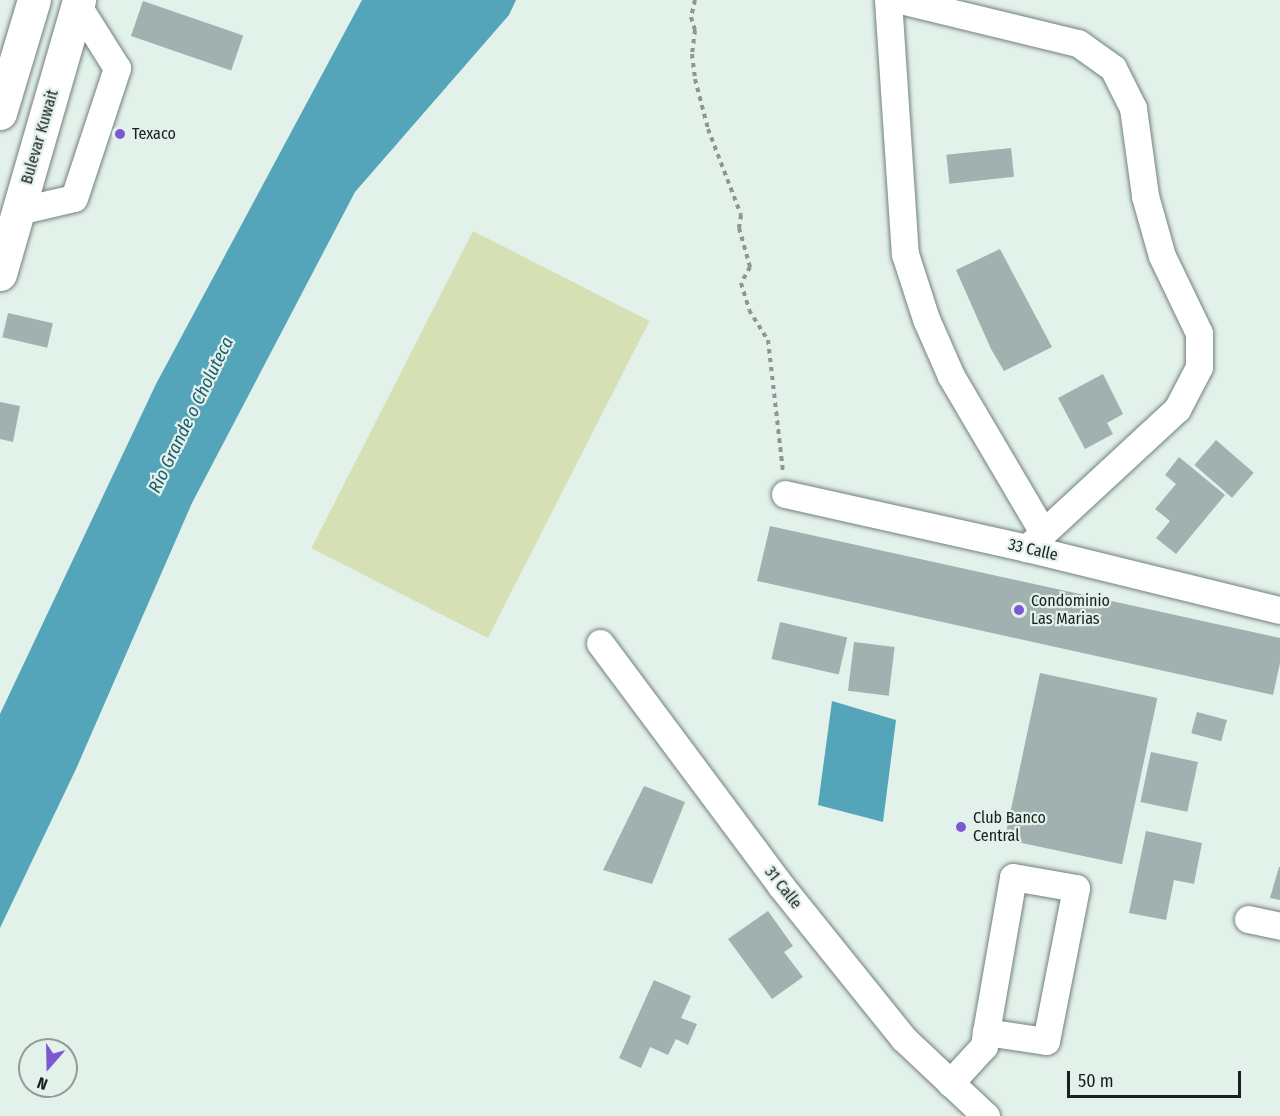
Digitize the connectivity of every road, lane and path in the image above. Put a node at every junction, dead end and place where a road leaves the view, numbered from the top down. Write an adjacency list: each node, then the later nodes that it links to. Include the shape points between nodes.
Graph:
1 (22, 0): 7 (street)
2 (34, 0): 7 (main road)
3 (695, 0): 11 (path, via 691,17 695,30 695,79 708,129 741,215 739,228 750,267 741,283 749,310 768,340)
4 (888, 0): 12 (street, via 905,254 926,319 951,376)
5 (900, 0): 12 (street, via 1078,43 1113,68 1133,108 1145,196 1162,255 1199,333 1199,367 1177,409)
6 (79, 3): 9 (main road, Bulevar Kuwait); 9 (street, via 117,69 74,198)
7 (16, 57): 8 (main road)
8 (0, 113)
9 (18, 211): 10 (main road, Bulevar Kuwait)
10 (0, 274)
11 (785, 494): 12 (street, 33 Calle)
12 (1035, 540): 13 (street, 33 Calle)
13 (1280, 610)
14 (600, 643): 18 (street, 31 Calle, via 795,904 903,1038)
15 (1248, 919): 16 (street)
16 (1280, 926)
17 (986, 1032): 17 (street, via 1014,877 1076,888 1046,1041); 18 (street, via 984,1046)
18 (950, 1083): 19 (street, 31 Calle)
19 (986, 1116)

